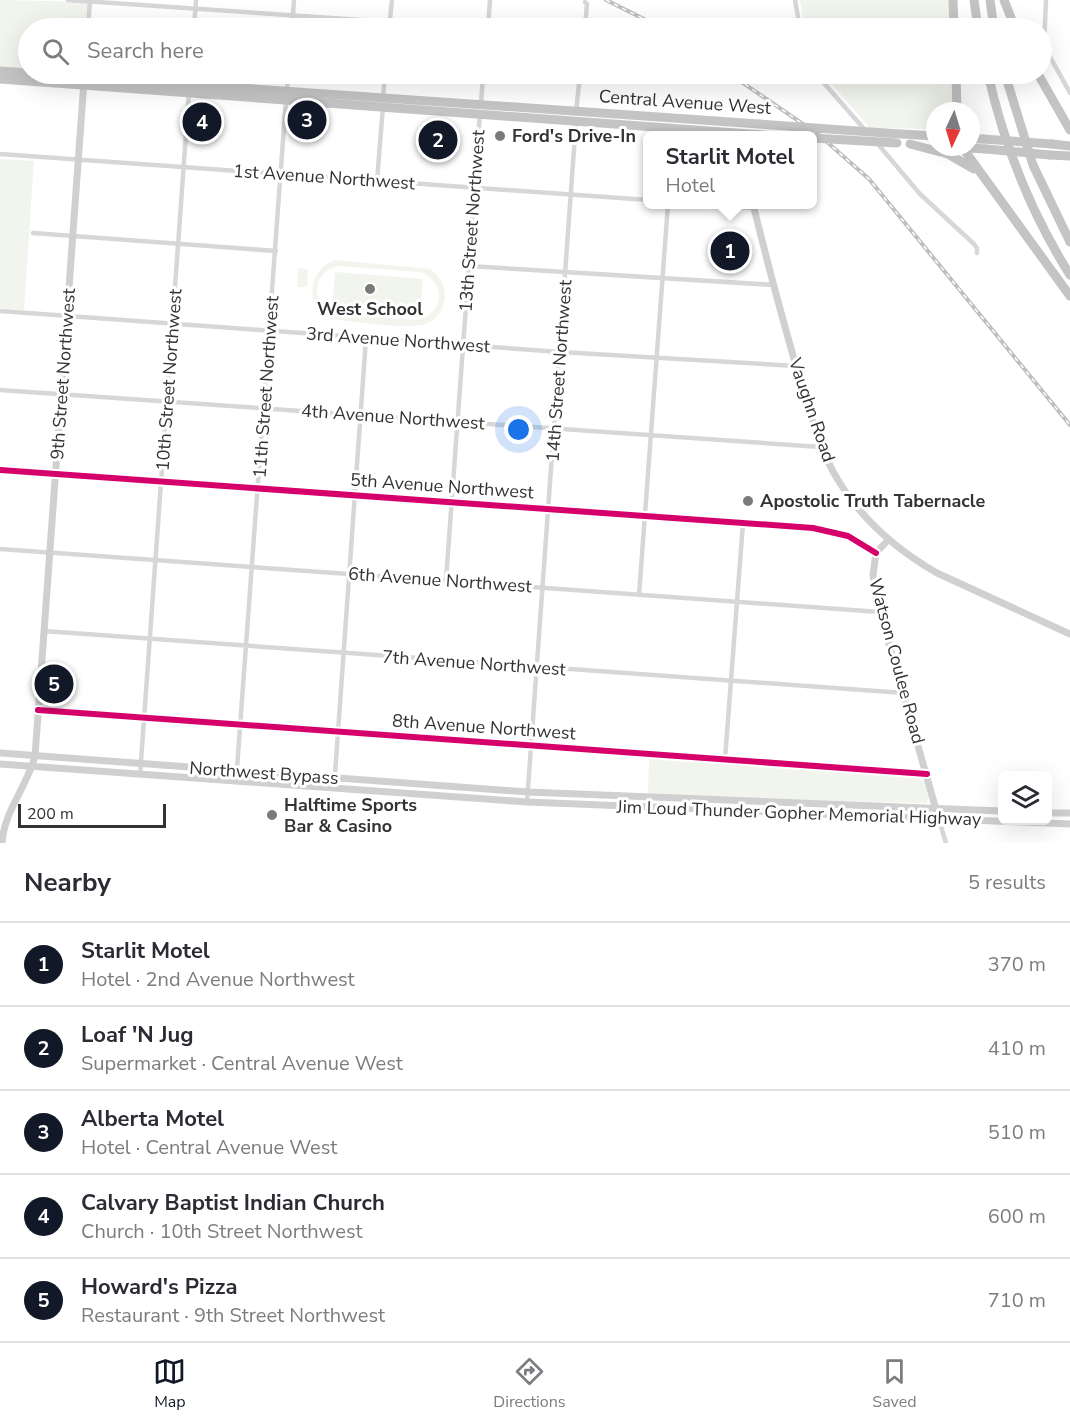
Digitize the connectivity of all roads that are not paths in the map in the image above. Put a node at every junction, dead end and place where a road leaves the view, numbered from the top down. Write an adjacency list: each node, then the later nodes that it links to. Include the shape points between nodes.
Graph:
1 (68, 0): 12 (street)
2 (196, 0): 14 (street)
3 (294, 0): 15 (street)
4 (392, 0): 19 (street)
5 (490, 0): 20 (street)
6 (795, 0): 22 (street)
7 (953, 0): 23 (highway)
8 (974, 0): 24 (highway)
9 (990, 0): 25 (highway)
10 (1004, 0): 26 (highway)
11 (1046, 0): 27 (street)
12 (90, 1): 14 (street); 16 (street)
13 (585, 2): 21 (street)
14 (195, 9): 15 (street); 17 (street)
15 (292, 16): 18 (street)
16 (89, 18)
17 (195, 18)
18 (314, 18)
19 (391, 18)
20 (489, 18)
21 (586, 18)
22 (798, 18)
23 (954, 18)
24 (977, 18)
25 (993, 18)
26 (1011, 18)
27 (1045, 18)
28 (1052, 60): 46 (street)
29 (0, 71): 30 (highway)
30 (18, 72)
31 (0, 79): 32 (highway, Central Avenue West)
32 (18, 79)
33 (84, 84): 69 (main road, 9th Street Northwest)
34 (148, 84): 45 (highway, Central Avenue West)
35 (190, 84): 45 (street, 10th Street Northwest)
36 (288, 84): 47 (street, 11th Street Northwest)
37 (384, 84): 48 (street)
38 (482, 84): 50 (street, 13th Street Northwest)
39 (579, 84): 51 (street, 14th Street Northwest)
40 (825, 84): 84 (street, via 920,194 974,244)
41 (956, 84): 49 (highway)
42 (991, 84): 87 (highway, via 1013,161 1036,218)
43 (1008, 84): 81 (highway, via 1033,165)
44 (1044, 84): 54 (highway)
45 (190, 88): 47 (highway, Central Avenue West); 70 (street, 10th Street Northwest)
46 (1070, 93)
47 (287, 95): 48 (highway, Central Avenue West); 71 (street, 11th Street Northwest)
48 (383, 102): 50 (highway, Central Avenue West); 72 (street)
49 (956, 102)
50 (481, 109): 51 (highway, Central Avenue West); 74 (street, 13th Street Northwest)
51 (576, 115): 52 (highway, Central Avenue West); 55 (highway, Central Avenue West); 75 (street, 14th Street Northwest)
52 (674, 118): 53 (highway, Central Avenue West); 56 (highway)
53 (760, 126): 57 (highway); 58 (highway, Central Avenue West, bridge)
54 (1069, 128)
55 (711, 131)
56 (734, 131)
57 (740, 131)
58 (926, 135)
59 (817, 138): 61 (highway, bridge)
60 (980, 142): 63 (highway)
61 (910, 144): 64 (highway); 73 (highway, via 959,159)
62 (980, 144): 63 (highway)
63 (984, 144): 65 (highway, bridge); 68 (highway, bridge)
64 (926, 145)
65 (1070, 146)
66 (0, 154): 69 (street, 1st Avenue Northwest)
67 (966, 156): 73 (highway)
68 (1070, 156)
69 (78, 159): 70 (street, 1st Avenue Northwest); 80 (main road, 9th Street Northwest)
70 (184, 167): 71 (street, 1st Avenue Northwest); 82 (street, 10th Street Northwest)
71 (280, 174): 72 (street, 1st Avenue Northwest); 83 (street, 11th Street Northwest)
72 (377, 181): 74 (street, 1st Avenue Northwest)
73 (991, 187): 90 (highway)
74 (474, 188): 75 (street, 1st Avenue Northwest); 85 (street, 13th Street Northwest)
75 (570, 195): 76 (street, 1st Avenue Northwest); 86 (street, 14th Street Northwest)
76 (643, 200)
77 (668, 209): 88 (street)
78 (754, 209): 89 (main road, Vaughn Road)
79 (33, 233): 80 (street)
80 (73, 236): 82 (street); 92 (main road, 9th Street Northwest)
81 (1070, 242)
82 (178, 244): 83 (street); 93 (street, 10th Street Northwest)
83 (276, 251): 94 (street, 11th Street Northwest)
84 (977, 253)
85 (469, 266): 86 (street); 96 (street, 13th Street Northwest)
86 (566, 272): 88 (street); 97 (street, 14th Street Northwest)
87 (1070, 275)
88 (662, 278): 89 (street); 98 (street)
89 (774, 285): 99 (main road, Vaughn Road)
90 (1070, 296)
91 (0, 311): 92 (street, 3rd Avenue Northwest)
92 (67, 316): 93 (street, 3rd Avenue Northwest); 101 (main road, 9th Street Northwest)
93 (173, 324): 94 (street, 3rd Avenue Northwest); 102 (street, 10th Street Northwest)
94 (270, 331): 95 (street, 3rd Avenue Northwest); 103 (street, 11th Street Northwest)
95 (366, 338): 96 (street, 3rd Avenue Northwest); 104 (street)
96 (463, 345): 97 (street, 3rd Avenue Northwest); 105 (street, 13th Street Northwest)
97 (560, 352): 98 (street, 3rd Avenue Northwest); 106 (street, 14th Street Northwest)
98 (657, 357): 99 (street, 3rd Avenue Northwest); 107 (street)
99 (796, 366): 108 (main road, Vaughn Road)
100 (0, 390): 101 (street, 4th Avenue Northwest)
101 (62, 394): 102 (street, 4th Avenue Northwest); 110 (main road, 9th Street Northwest)
102 (167, 401): 103 (street, 4th Avenue Northwest); 111 (street, 10th Street Northwest)
103 (264, 408): 104 (street, 4th Avenue Northwest); 112 (street, 11th Street Northwest)
104 (360, 415): 105 (street, 4th Avenue Northwest); 113 (street)
105 (457, 422): 106 (street, 4th Avenue Northwest); 114 (street, 13th Street Northwest)
106 (555, 429): 107 (street, 4th Avenue Northwest); 115 (street, 14th Street Northwest)
107 (652, 435): 108 (street, 4th Avenue Northwest); 116 (street)
108 (821, 447): 118 (main road, Vaughn Road, via 857,508)
109 (0, 470): 110 (street, 5th Avenue Northwest)
110 (56, 474): 111 (street, 5th Avenue Northwest); 120 (main road, 9th Street Northwest)
111 (162, 481): 112 (street, 5th Avenue Northwest); 122 (street, 10th Street Northwest)
112 (258, 488): 113 (street, 5th Avenue Northwest); 123 (street, 11th Street Northwest)
113 (355, 495): 114 (street, 5th Avenue Northwest); 124 (street)
114 (451, 502): 115 (street, 5th Avenue Northwest); 125 (street, 13th Street Northwest)
115 (549, 509): 116 (street, 5th Avenue Northwest); 126 (street, 14th Street Northwest)
116 (645, 515): 117 (street, 5th Avenue Northwest); 127 (street)
117 (743, 523): 121 (street, 5th Avenue Northwest, via 829,531 848,536); 128 (street)
118 (888, 540): 121 (main road, Watson Coulee Road); 131 (main road, Vaughn Road, via 937,573)
119 (0, 549): 120 (street, 6th Avenue Northwest)
120 (50, 553): 122 (street, 6th Avenue Northwest); 130 (main road, 9th Street Northwest)
121 (876, 553): 129 (main road, Watson Coulee Road, via 873,575)
122 (156, 560): 123 (street, 6th Avenue Northwest); 132 (street, 10th Street Northwest)
123 (252, 567): 124 (street, 6th Avenue Northwest); 133 (street, 11th Street Northwest)
124 (350, 574): 125 (street, 6th Avenue Northwest); 134 (street)
125 (446, 580): 126 (street, 6th Avenue Northwest)
126 (543, 588): 127 (street, 6th Avenue Northwest); 135 (street, 14th Street Northwest)
127 (639, 595): 128 (street, 6th Avenue Northwest)
128 (738, 602): 129 (street, 6th Avenue Northwest); 136 (street)
129 (880, 612): 137 (main road, Watson Coulee Road)
130 (44, 632): 132 (street, 7th Avenue Northwest); 138 (main road, 9th Street Northwest)
131 (1070, 634)
132 (150, 638): 133 (street, 7th Avenue Northwest); 139 (street, 10th Street Northwest)
133 (247, 646): 134 (street, 7th Avenue Northwest); 140 (street, 11th Street Northwest)
134 (344, 653): 135 (street, 7th Avenue Northwest); 141 (street)
135 (537, 667): 136 (street, 7th Avenue Northwest); 142 (street, 14th Street Northwest)
136 (731, 681): 137 (street, 7th Avenue Northwest); 145 (street)
137 (904, 693): 150 (main road, Watson Coulee Road)
138 (38, 711): 139 (street, 8th Avenue Northwest); 144 (main road, 9th Street Northwest)
139 (145, 718): 140 (street, 8th Avenue Northwest); 146 (street, 10th Street Northwest)
140 (240, 724): 141 (street, 8th Avenue Northwest); 149 (street, 11th Street Northwest)
141 (338, 732): 142 (street, 8th Avenue Northwest); 152 (street)
142 (532, 746): 145 (street, 8th Avenue Northwest); 155 (street, 14th Street Northwest)
143 (0, 753): 144 (main road, Northwest Bypass)
144 (35, 756): 146 (main road, Northwest Bypass); 148 (main road, 9th Street Northwest)
145 (724, 759): 150 (street, 8th Avenue Northwest)
146 (141, 763): 149 (main road, Northwest Bypass); 151 (street, 10th Street Northwest)
147 (0, 764): 148 (main road, Northwest Bypass)
148 (33, 767): 151 (main road, Northwest Bypass); 163 (main road, 9th Street Northwest, via 5,821)
149 (237, 771): 152 (main road, Northwest Bypass); 153 (street, 11th Street Northwest)
150 (927, 774): 157 (main road, Watson Coulee Road)
151 (140, 775): 153 (main road, Northwest Bypass)
152 (334, 778): 154 (street); 155 (main road, Northwest Bypass)
153 (236, 782): 154 (main road, Northwest Bypass)
154 (334, 788): 156 (main road, Northwest Bypass)
155 (528, 792): 156 (street, 14th Street Northwest); 157 (main road, Jim Loud Thunder Gopher Memorial Highway)
156 (527, 802): 161 (main road, Jim Loud Thunder Gopher Memorial Highway)
157 (936, 809): 158 (main road, Jim Loud Thunder Gopher Memorial Highway); 161 (main road, Watson Coulee Road)
158 (998, 811)
159 (1052, 813): 160 (main road)
160 (1070, 813)
161 (939, 820): 162 (main road, Jim Loud Thunder Gopher Memorial Highway); 164 (street)
162 (1070, 825)
163 (2, 843)
164 (946, 843)

